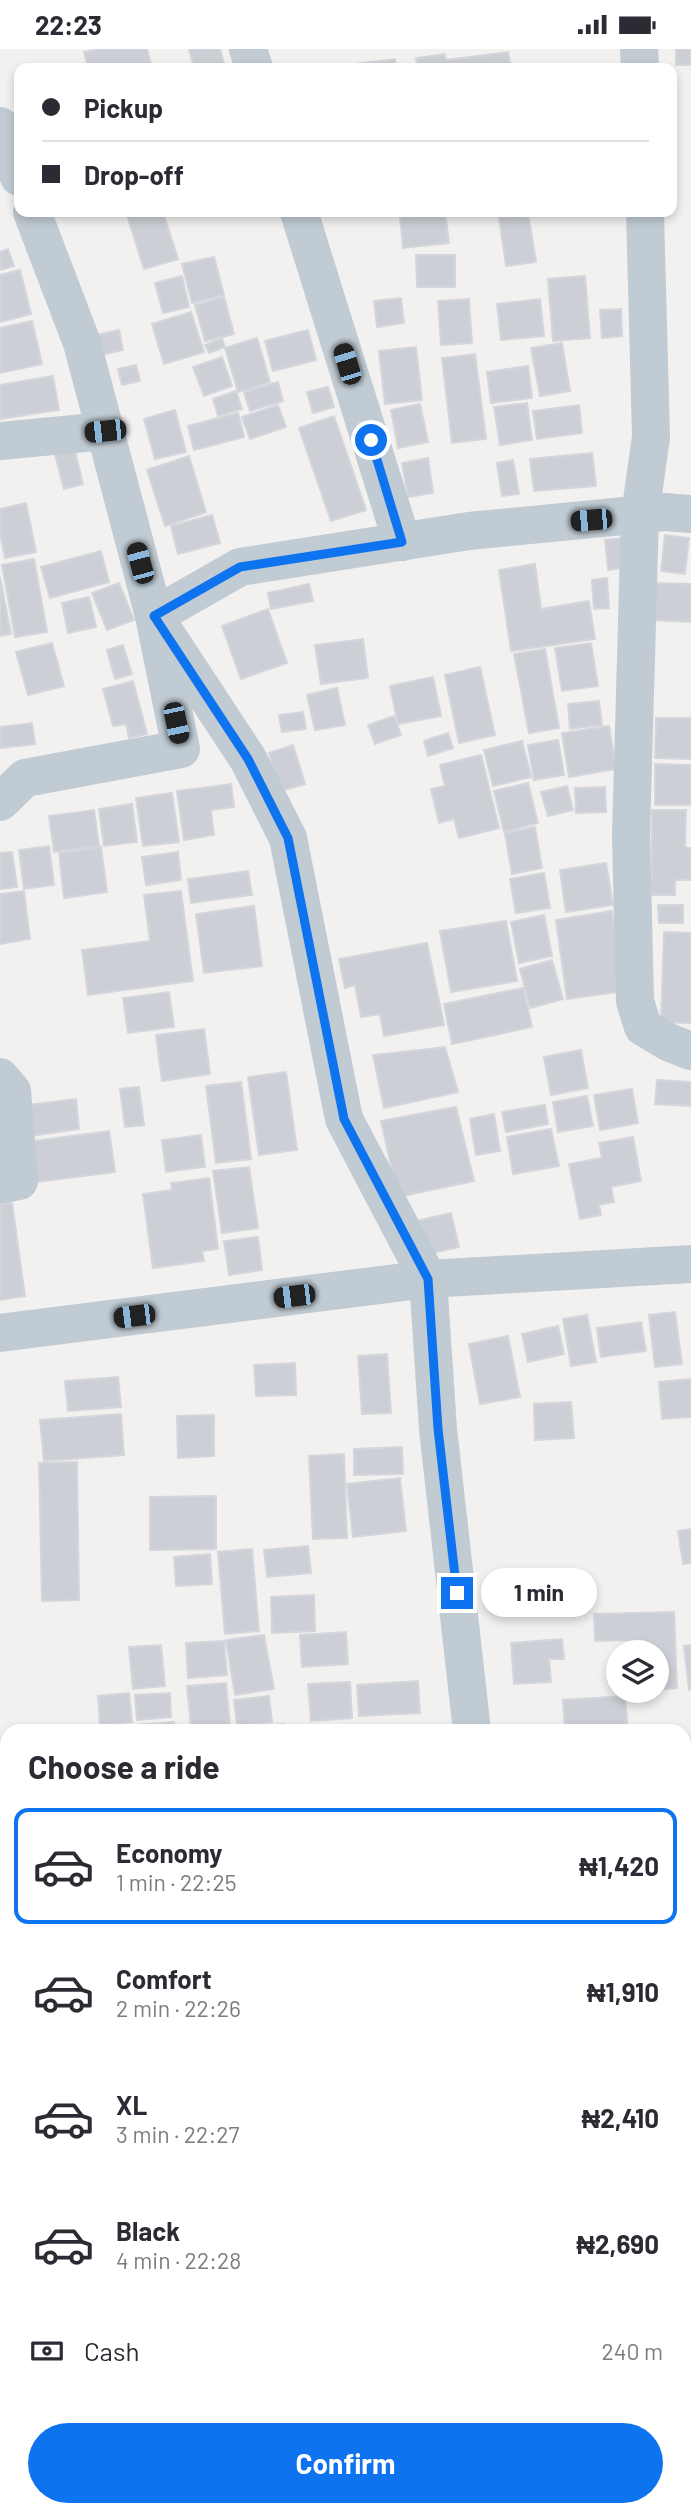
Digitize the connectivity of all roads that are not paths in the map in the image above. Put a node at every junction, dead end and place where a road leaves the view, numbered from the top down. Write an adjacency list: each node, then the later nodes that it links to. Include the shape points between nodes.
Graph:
1 (0, 126): 2 (street)
2 (14, 164)
3 (34, 217): 6 (street, via 82,343)
4 (301, 217): 10 (street)
5 (645, 217): 9 (street, via 651,437)
6 (105, 431): 7 (street); 11 (street)
7 (0, 441)
8 (691, 514): 9 (street)
9 (639, 515): 10 (street); 13 (street, via 631,835 635,1001 643,1027)
10 (402, 542): 11 (street, via 240,567)
11 (154, 616): 12 (street, via 181,749 25,778); 17 (street, via 248,759 288,838 344,1119)
12 (0, 802)
13 (691, 1051)
14 (0, 1077): 15 (street, via 12,1090 19,1181)
15 (0, 1185)
16 (691, 1264): 17 (street)
17 (428, 1279): 18 (street); 19 (street, via 438,1429)
18 (0, 1333)
19 (471, 1724)

